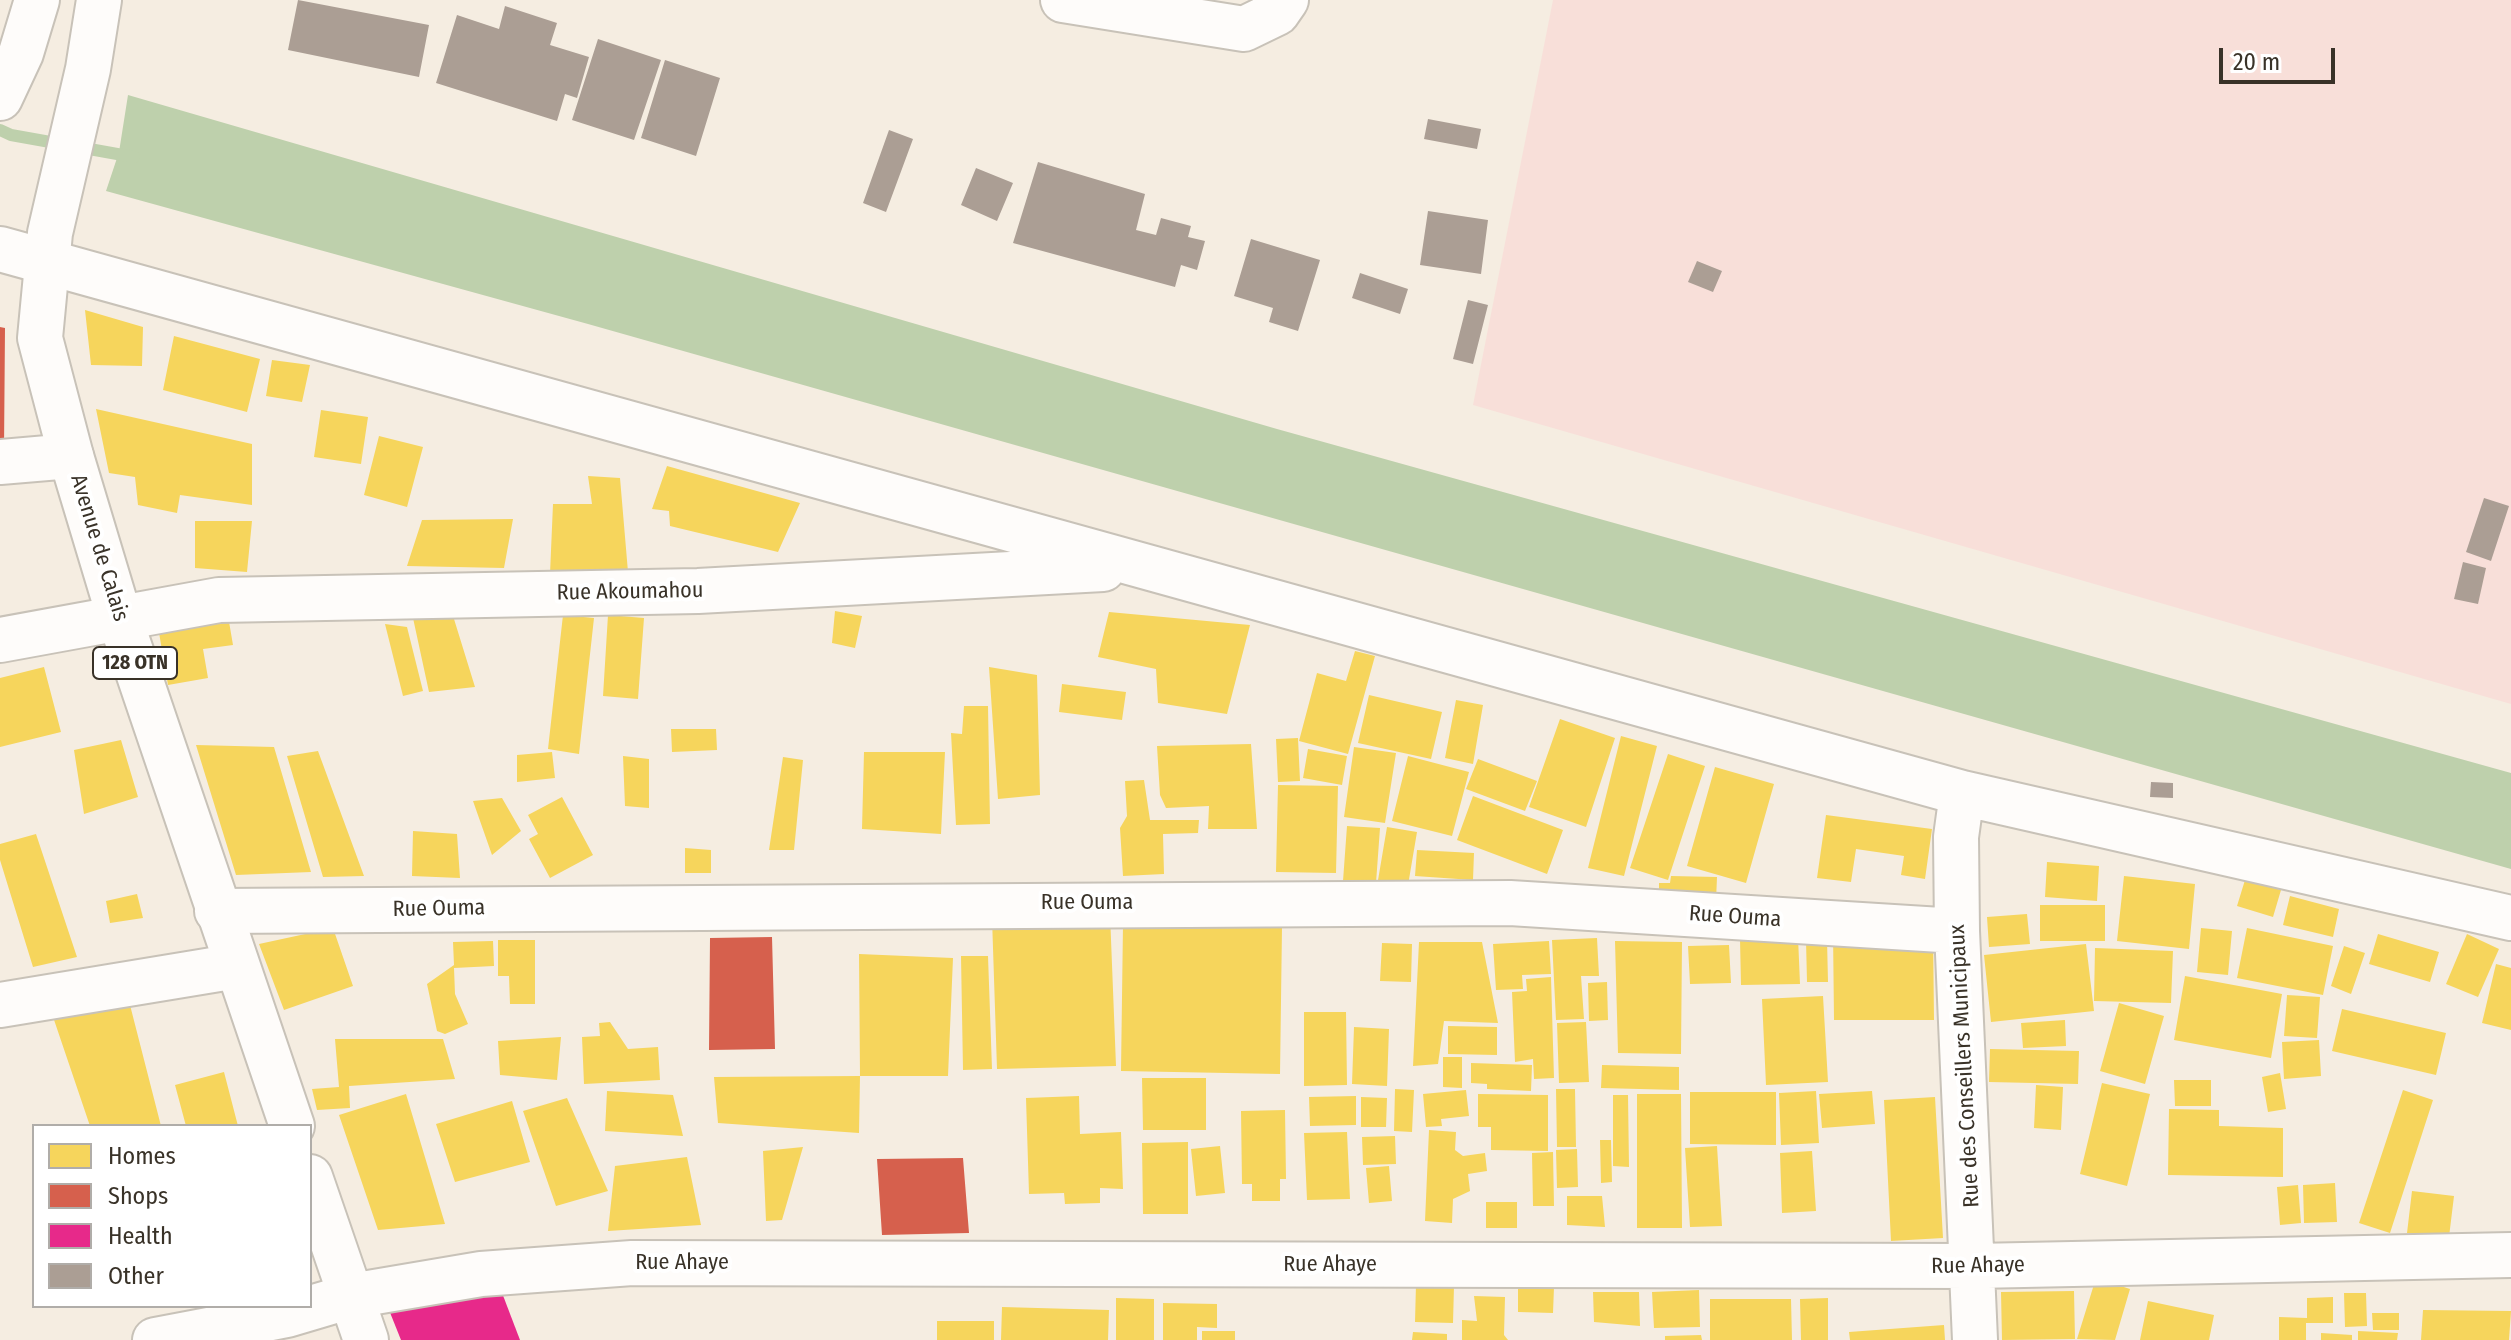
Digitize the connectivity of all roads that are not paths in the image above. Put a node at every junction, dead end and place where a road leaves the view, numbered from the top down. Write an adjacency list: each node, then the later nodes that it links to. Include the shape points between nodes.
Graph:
1 (37, 0): 5 (main road)
2 (99, 0): 7 (main road, Avenue de Calais / 128 OTN)
3 (1063, 0): 4 (main road, via 1244,29 1277,13)
4 (1286, 0)
5 (0, 98)
6 (0, 249): 7 (main road)
7 (47, 264): 8 (main road, Avenue de Calais / 128 OTN, via 40,338); 10 (main road)
8 (71, 456): 9 (main road); 11 (main road, Avenue de Calais / 128 OTN)
9 (0, 462)
10 (1141, 567): 11 (main road, Rue Akoumahou, via 698,591 219,600); 13 (main road)
11 (120, 619): 12 (main road, Rue Akoumahou); 14 (main road, Avenue de Calais / 128 OTN)
12 (0, 640)
13 (1962, 793): 15 (main road); 16 (main road, Rue des Conseillers Municipaux, via 1956,837)
14 (217, 911): 16 (main road, Rue Ouma, via 1510,903); 17 (main road, Avenue de Calais / 128 OTN)
15 (2511, 918)
16 (1957, 931): 22 (main road, Rue des Conseillers Municipaux)
17 (237, 966): 18 (main road); 19 (main road, Avenue de Calais / 128 OTN)
18 (0, 1005)
19 (291, 1124)
20 (312, 1183): 23 (main road)
21 (2511, 1255): 22 (main road, Rue Ahaye)
22 (1975, 1266): 23 (main road, Rue Ahaye, via 632,1263 481,1274); 25 (main road, Rue des Conseillers Municipaux)
23 (361, 1328): 24 (main road, Rue Ahaye, via 287,1315)
24 (155, 1340)
25 (1975, 1340)

